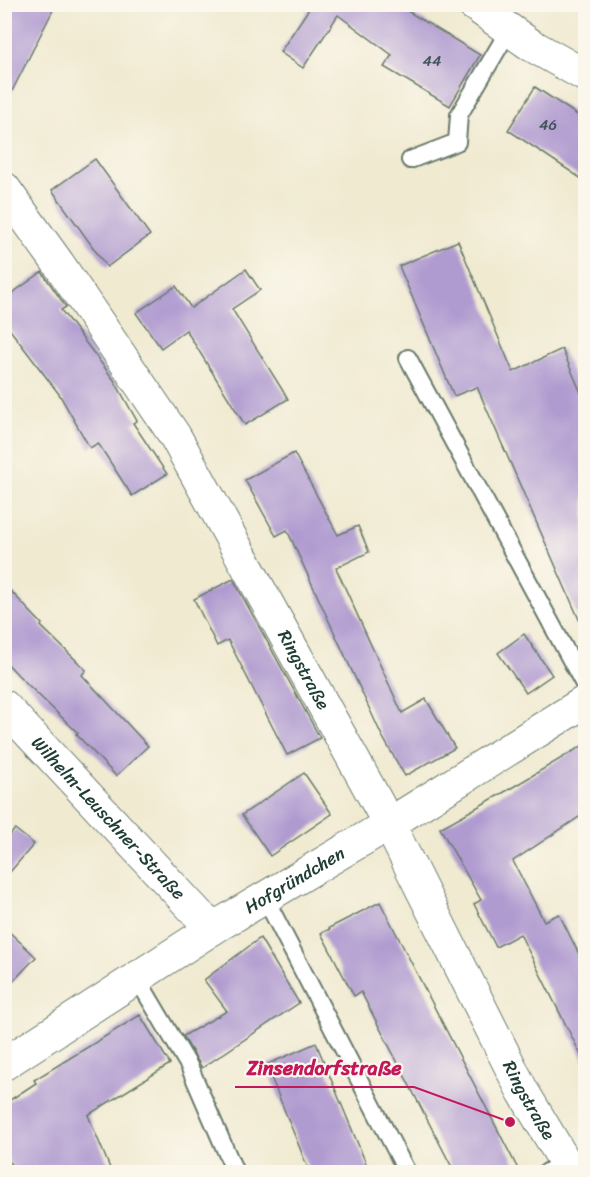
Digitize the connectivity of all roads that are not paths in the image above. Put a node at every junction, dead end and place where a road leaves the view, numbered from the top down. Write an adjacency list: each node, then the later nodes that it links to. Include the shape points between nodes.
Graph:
1 (473, 4): 2 (street)
2 (509, 30): 3 (street); 4 (lane, via 459,115 457,142)
3 (585, 76)
4 (410, 160)
5 (4, 188): 10 (street, Ringstraße, via 175,436)
6 (408, 358): 7 (lane)
7 (585, 688)
8 (585, 701): 10 (street, Hofgründchen)
9 (4, 706): 12 (street, Wilhelm-Leuschner-Straße)
10 (389, 824): 11 (street, Hofgründchen); 15 (street, Ringstraße)
11 (265, 898): 12 (street, Hofgründchen); 17 (lane)
12 (212, 929): 13 (street, Hofgründchen)
13 (137, 978): 14 (street, Hofgründchen); 16 (lane, via 189,1066)
14 (4, 1064)
15 (561, 1169)
16 (235, 1173)
17 (406, 1173)

